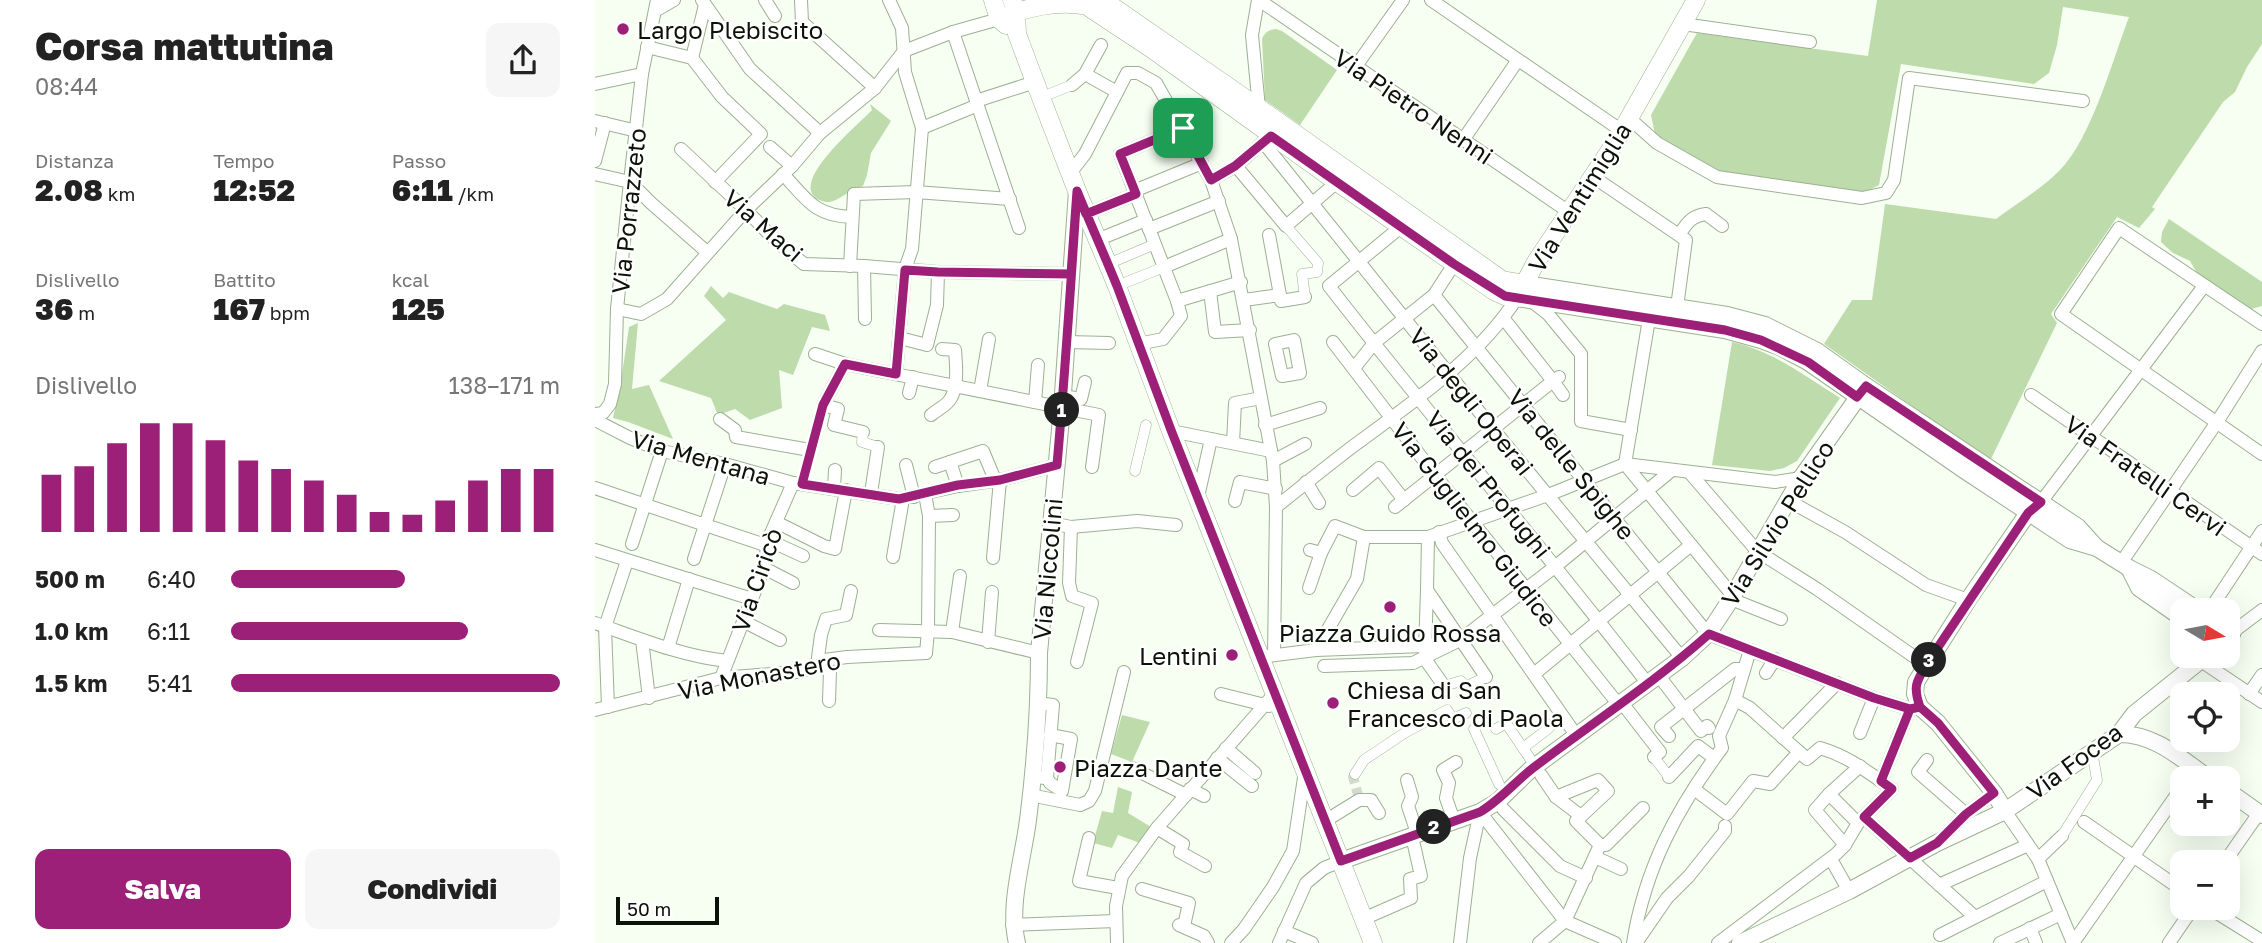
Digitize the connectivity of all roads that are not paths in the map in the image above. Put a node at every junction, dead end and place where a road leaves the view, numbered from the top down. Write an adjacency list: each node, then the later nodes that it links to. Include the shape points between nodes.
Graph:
1 (674, 0): 13 (street)
2 (765, 0): 14 (street)
3 (801, 0): 30 (street, via 802,22)
4 (889, 0): 22 (street, via 902,28)
5 (993, 0): 15 (main road)
6 (1103, 0): 35 (main road)
7 (1258, 0): 25 (street, Via Pietro Nenni); 35 (street, via 1252,35)
8 (1403, 0): 25 (street)
9 (1431, 0): 24 (street)
10 (1696, 0): 16 (main road, Via Ventimiglia)
11 (704, 2): 23 (street); 41 (street, via 750,69)
12 (1024, 4): 15 (main road); 18 (main road); 42 (main road, via 1076,1 1087,6 1152,49)
13 (656, 5): 21 (street, Via Porrazzeto)
14 (775, 16)
15 (999, 19): 17 (street); 18 (main road)
16 (1683, 24): 19 (street); 37 (main road, Via Ventimiglia)
17 (953, 32): 22 (street); 34 (street)
18 (1017, 34): 31 (main road)
19 (1810, 42)
20 (1101, 45): 27 (street)
21 (647, 47): 23 (street); 26 (street, Via Porrazzeto)
22 (904, 51): 30 (street); 38 (street, via 905,72)
23 (692, 58): 56 (street, via 722,97 761,134)
24 (1518, 60): 37 (street); 43 (street)
25 (1356, 66): 43 (street, Via Pietro Nenni)
26 (642, 74): 28 (street); 40 (street, Via Porrazzeto)
27 (1085, 74): 29 (street); 32 (street)
28 (595, 84)
29 (1072, 85): 31 (street)
30 (875, 88): 41 (street)
31 (1038, 89): 34 (street); 50 (main road)
32 (1117, 92): 39 (street, via 1127,74 1138,73 1156,83); 50 (street)
33 (2083, 101): 37 (street, via 1909,78 1894,180 1887,193 1862,198 1717,177)
34 (977, 103): 38 (street); 61 (street)
35 (1259, 108): 93 (main road)
36 (600, 122): 40 (street); 46 (street)
37 (1626, 124): 52 (main road, Via Ventimiglia)
38 (922, 128): 58 (street)
39 (1183, 128): 47 (street); 59 (street, via 1120,154)
40 (637, 131): 54 (street, Via Porrazzeto)
41 (820, 133): 49 (street)
42 (1267, 139): 48 (street); 55 (main road); 63 (street, Via degli Operai)
43 (1463, 140): 65 (street, Via Pietro Nenni)
44 (770, 147): 49 (street)
45 (681, 149): 56 (street, Via Maci)
46 (595, 161)
47 (1202, 163): 53 (street); 59 (street)
48 (1235, 166): 53 (street); 70 (street)
49 (788, 170): 64 (street); 67 (street, via 813,206)
50 (1071, 172): 57 (main road)
51 (595, 174): 54 (street)
52 (1593, 176): 65 (main road, Via Ventimiglia); 75 (street)
53 (1211, 180): 62 (street)
54 (630, 182): 79 (street); 100 (street, Via Porrazzeto)
55 (1337, 182): 63 (street); 71 (main road)
56 (715, 183): 64 (street, Via Maci)
57 (1077, 191): 66 (main road); 88 (street, Via Niccolini)
58 (915, 192): 60 (street); 61 (street); 86 (street, via 912,249)
59 (1135, 192): 66 (street); 69 (street)
60 (854, 194): 67 (street); 68 (street)
61 (1010, 199): 73 (street)
62 (1219, 201): 69 (street); 76 (street)
63 (1312, 203): 70 (street); 80 (street, Via degli Operai)
64 (746, 210): 79 (street); 83 (street, Via Maci, via 804,264)
65 (1569, 212): 93 (main road, Via Ventimiglia, via 1536,262)
66 (1086, 214): 77 (main road)
67 (833, 216): 68 (street)
68 (852, 217): 83 (street)
69 (1147, 225): 77 (street); 78 (street)
70 (1286, 226): 96 (street, via 1318,263 1317,272 1302,274)
71 (1402, 226): 80 (street); 82 (main road)
72 (1722, 226): 75 (street, via 1706,214 1694,216)
73 (1019, 228)
74 (1269, 235): 94 (street)
75 (1679, 235): 99 (street, via 1686,240)
76 (1231, 239): 85 (street); 89 (street)
77 (1097, 240): 81 (main road)
78 (1155, 244): 81 (street); 85 (street)
79 (708, 252): 100 (street, via 667,299 641,314)
80 (1359, 261): 101 (street, Via degli Operai); 112 (street, Via dei Profughi, via 1329,286)
81 (1108, 264): 90 (main road)
82 (1454, 264): 93 (main road, via 1505,296); 95 (street)
83 (850, 266): 84 (street, Via Maci)
84 (864, 266): 86 (street, Via Maci); 102 (street)
85 (1164, 267): 90 (street); 98 (street)
86 (905, 270): 87 (street, Via Maci); 107 (street)
87 (938, 272): 88 (street, Via Maci); 107 (street, via 937,305 927,345)
88 (1071, 274): 109 (street, Via Niccolini)
89 (1241, 282): 92 (street); 97 (street)
90 (1117, 286): 113 (main road)
91 (2204, 286): 105 (street); 123 (street); 123 (street, via 2119,228 2061,314)
92 (1210, 291): 98 (street); 106 (street, via 1210,333)
93 (1524, 294): 99 (street); 103 (street, Via Ventimiglia); 104 (street); 152 (street, via 1548,314 1581,354 1581,421)
94 (1280, 295): 96 (street, via 1281,301); 97 (street)
95 (1434, 295): 101 (street); 114 (street, Via delle Spighe)
96 (1305, 297)
97 (1244, 300): 106 (street)
98 (1177, 301): 113 (street, via 1181,316 1163,338)
99 (1677, 307): 131 (street, via 1765,325 1817,351)
100 (617, 309): 142 (street, Via Porrazzeto, via 615,384 610,404)
101 (1404, 318): 112 (street); 124 (street, Via degli Operai)
102 (865, 319)
103 (1504, 319): 114 (street, Via Ventimiglia); 127 (street)
104 (1649, 319): 131 (street, via 1761,340); 152 (street)
105 (2262, 324)
106 (1250, 331): 122 (street)
107 (900, 338): 125 (street)
108 (989, 339): 130 (street)
109 (1067, 342): 111 (street); 138 (street, Via Niccolini)
110 (1333, 342): 121 (street, Via Guglielmo Giudice)
111 (1109, 343)
112 (1374, 343): 121 (street); 135 (street, Via dei Profughi)
113 (1139, 344): 151 (main road)
114 (1478, 348): 124 (street, Via Ventimiglia); 139 (street, Via delle Spighe)
115 (942, 349): 129 (street, via 955,350)
116 (2262, 351): 147 (street)
117 (815, 354): 119 (street)
118 (1279, 363): 122 (street)
119 (845, 364): 125 (street); 140 (street)
120 (1038, 365): 137 (street)
121 (1355, 367): 145 (street, Via Guglielmo Giudice)
122 (1257, 368): 136 (street)
123 (2142, 370): 147 (street); 154 (street)
124 (1449, 373): 135 (street, Via Ventimiglia); 150 (street, Via degli Operai)
125 (896, 374): 126 (street)
126 (913, 377): 129 (street); 132 (street)
127 (1556, 379): 133 (street); 139 (street)
128 (1085, 382): 138 (street, via 1081,399)
129 (955, 386): 130 (street); 143 (street, via 951,399)
130 (980, 391): 137 (street)
131 (1861, 392): 176 (street, Via Silvio Pellico); 194 (street); 199 (street)
132 (909, 393)
133 (1563, 395)
134 (2031, 395): 154 (street, Via Fratelli Cervi)
135 (1418, 397): 145 (street, Via Ventimiglia); 161 (street, Via dei Profughi)
136 (1261, 398): 149 (street); 156 (street, via 1235,402)
137 (1035, 402): 138 (street)
138 (1062, 402): 168 (street, Via Niccolini); 170 (street, via 1099,415)
139 (1523, 404): 150 (street); 178 (street, Via delle Spighe)
140 (823, 405): 153 (street, via 838,409 834,425); 159 (street)
141 (1319, 408): 149 (street)
142 (595, 414)
143 (931, 415)
144 (720, 419): 159 (street, via 735,430 736,437)
145 (1391, 419): 175 (street, Via Guglielmo Giudice); 179 (street, Via Ventimiglia)
146 (595, 420): 160 (street, Via Mentana)
147 (2217, 422): 162 (street); 187 (street)
148 (1146, 425): 173 (street)
149 (1265, 425): 163 (street)
150 (1493, 429): 161 (street); 189 (street, Via degli Operai)
151 (1171, 430): 155 (street); 191 (main road)
152 (1631, 430): 166 (street)
153 (863, 432): 158 (street, via 862,442)
154 (2090, 436): 187 (street, Via Fratelli Cervi); 194 (street)
155 (1211, 439): 156 (street); 191 (street)
156 (1233, 443): 163 (street)
157 (1305, 444): 163 (street)
158 (878, 447): 188 (street)
159 (810, 450): 180 (street)
160 (662, 451): 165 (street, Via Mentana); 196 (street)
161 (1464, 452): 175 (street); 198 (street, Via dei Profughi)
162 (2262, 454)
163 (1272, 456): 184 (street)
164 (950, 462): 169 (street); 177 (street, via 983,451); 181 (street)
165 (725, 464): 180 (street, Via Mentana); 206 (street)
166 (1625, 464): 172 (street); 178 (street); 186 (street)
167 (906, 465): 190 (street)
168 (1057, 465): 177 (street, Via Mentana); 205 (street, Via Niccolini)
169 (935, 467)
170 (1092, 467)
171 (835, 470): 183 (street)
172 (1672, 470): 174 (street); 186 (street)
173 (1135, 471)
174 (1690, 473): 176 (street, via 1775,482); 218 (street)
175 (1435, 475): 185 (street, via 1400,503 1379,468); 203 (street, Via Guglielmo Giudice)
176 (1801, 478): 192 (street, Via Silvio Pellico)
177 (997, 480): 181 (street, Via Mentana); 222 (street)
178 (1586, 480): 189 (street); 202 (street, Via delle Spighe)
179 (1306, 482): 195 (street); 197 (street, Via Ventimiglia)
180 (797, 484): 183 (street, Via Mentana); 204 (street, Via Ciricò)
181 (958, 485): 190 (street, Via Mentana)
182 (595, 488): 196 (street)
183 (840, 489): 188 (street, Via Mentana); 204 (street, via 835,549)
184 (1276, 489): 193 (street, via 1240,482); 197 (street)
185 (1353, 489)
186 (1646, 491): 202 (street); 215 (street)
187 (2170, 491): 219 (street, Via Fratelli Cervi); 226 (street)
188 (871, 494): 190 (street, Via Mentana)
189 (1548, 495): 198 (street); 212 (street, Via degli Operai)
190 (914, 497): 201 (street); 221 (street)
191 (1198, 497): 266 (main road)
192 (1789, 500): 218 (street, Via Silvio Pellico); 242 (street, via 1926,585)
193 (1235, 501)
194 (2041, 502): 199 (street); 216 (street, via 2078,527)
195 (1319, 503)
196 (645, 505): 206 (street); 214 (street)
197 (1276, 507): 266 (street)
198 (1509, 508): 203 (street); 225 (street, Via dei Profughi)
199 (2028, 513): 216 (street, via 2070,540); 242 (street)
200 (953, 515): 201 (street)
201 (929, 516): 252 (street)
202 (1615, 517): 212 (street); 228 (street, Via delle Spighe)
203 (1473, 521): 210 (street); 233 (street, Via Guglielmo Giudice)
204 (776, 522): 213 (street, Via Ciricò)
205 (1051, 523): 208 (street); 265 (street, Via Niccolini)
206 (706, 524): 213 (street); 223 (street)
207 (1176, 525): 208 (street, via 1137,521)
208 (1071, 527): 271 (street, via 1072,596 1092,603)
209 (2262, 531): 219 (street)
210 (1433, 534): 211 (street); 234 (street); 245 (street)
211 (1364, 537): 232 (street, via 1335,526 1316,552); 262 (street, via 1357,579)
212 (1585, 542): 225 (street); 237 (street, Via degli Operai)
213 (768, 543): 220 (street); 227 (street, Via Ciricò)
214 (632, 544)
215 (1691, 545): 228 (street); 238 (street)
216 (2097, 548): 226 (street)
217 (595, 550): 224 (street)
218 (1757, 551): 238 (street, Via Silvio Pellico); 273 (street)
219 (2257, 551): 240 (street)
220 (803, 556)
221 (893, 557)
222 (993, 558)
223 (694, 559)
224 (627, 561): 230 (street); 249 (street)
225 (1556, 566): 233 (street); 248 (street, Via dei Profughi)
226 (2125, 566): 239 (street); 243 (street, via 2139,588)
227 (764, 568): 231 (street); 241 (street, Via Ciricò)
228 (1659, 571): 237 (street); 254 (street, Via delle Spighe)
229 (960, 576): 253 (street)
230 (689, 579): 241 (street); 261 (street)
231 (793, 583)
232 (1309, 588)
233 (1526, 589): 245 (street); 259 (street, Via Guglielmo Giudice)
234 (1427, 590): 257 (street); 260 (street)
235 (851, 591): 272 (street, via 846,615 826,619)
236 (992, 593): 258 (street)
237 (1629, 596): 248 (street); 267 (street, Via degli Operai)
238 (1732, 598): 246 (street); 254 (street, Via Silvio Pellico)
239 (2180, 598)
240 (2219, 598)
241 (752, 599): 247 (street, Via Ciricò)
242 (1968, 600): 273 (street)
243 (2170, 610)
244 (2262, 610): 250 (street)
245 (1493, 616): 257 (street); 280 (street)
246 (1781, 619)
247 (743, 621): 256 (street); 270 (street, Via Ciricò)
248 (1599, 621): 259 (street); 284 (street, Via dei Profughi)
249 (600, 625): 255 (street); 297 (street)
250 (2240, 625)
251 (879, 630): 252 (street)
252 (928, 631): 253 (street); 264 (street)
253 (949, 632): 258 (street); 264 (street)
254 (1709, 634): 263 (street); 267 (street, Via Silvio Pellico)
255 (642, 640): 261 (street); 289 (street)
256 (780, 640)
257 (1461, 640): 260 (street); 268 (street); 282 (street)
258 (988, 642): 265 (street)
259 (1570, 645): 280 (street); 296 (street, Via Guglielmo Giudice)
260 (1424, 646): 262 (street); 268 (street)
261 (668, 648): 270 (street)
262 (1316, 650): 266 (street)
263 (1750, 650): 269 (street); 277 (street)
264 (926, 653): 272 (street, Via Monastero, via 847,657)
265 (1039, 653): 295 (street, Via Niccolini)
266 (1267, 656): 293 (main road)
267 (1682, 658): 284 (street, Via Silvio Pellico)
268 (1425, 659): 274 (street); 286 (street)
269 (1775, 659): 279 (street); 285 (street)
270 (727, 661): 283 (street, Via Ciricò)
271 (1077, 662)
272 (817, 665): 283 (street, Via Monastero, via 797,672); 292 (street, via 830,671)
273 (1926, 665): 298 (street, via 1916,682)
274 (1324, 666)
275 (2192, 668): 307 (street, Via Focea, via 2134,714)
276 (2215, 668): 288 (street)
277 (1744, 669): 291 (street); 299 (street, via 1735,669)
278 (1124, 672): 336 (street, via 1089,801 1080,805)
279 (1766, 673)
280 (1534, 674): 309 (street)
281 (2262, 675): 288 (street)
282 (1486, 677): 286 (street, via 1465,687 1461,681)
283 (721, 678): 289 (street, Via Monastero)
284 (1654, 680): 296 (street, Via Silvio Pellico); 299 (street, Via dei Profughi)
285 (1837, 683): 290 (street); 311 (street)
286 (1444, 686)
287 (1221, 694): 293 (street)
288 (2249, 694): 294 (street)
289 (649, 698): 297 (street, Via Monastero)
290 (1874, 698): 298 (street); 306 (street)
291 (1735, 699): 311 (street); 317 (street, via 1719,736 1722,748)
292 (829, 701)
293 (1272, 702): 315 (street); 323 (main road)
294 (2262, 702)
295 (1037, 703): 308 (street, via 1053,705); 327 (street, Via Niccolini)
296 (1620, 704): 309 (street, Via Silvio Pellico); 316 (street, Via Guglielmo Giudice, via 1660,752)
297 (608, 707): 300 (street, Via Monastero)
298 (1915, 708): 328 (street); 334 (street, via 1938,723)
299 (1684, 709): 303 (street, Via dei Profughi, via 1701,731); 310 (street, via 1661,727)
300 (595, 710)
301 (1466, 712): 325 (street, via 1453,719 1447,710 1406,732 1364,760)
302 (1546, 723): 312 (street, via 1549,728)
303 (1709, 727)
304 (1474, 729): 331 (street)
305 (1496, 729): 312 (street, via 1506,723)
306 (1860, 733)
307 (2119, 734): 313 (street, Via Focea); 320 (street, via 2152,739)
308 (1050, 735): 327 (street); 327 (street, via 1071,739 1062,791)
309 (1576, 736): 324 (street, Via Silvio Pellico)
310 (1669, 736)
311 (1783, 738): 314 (street)
312 (1523, 748): 324 (street)
313 (2092, 751): 343 (street, Via Focea); 349 (street, via 2097,780)
314 (1799, 752): 322 (street, via 1807,759 1820,748); 350 (street, via 1770,784 1753,781)
315 (1221, 753): 329 (street); 333 (street)
316 (1654, 757): 326 (street)
317 (1714, 758): 326 (street, via 1698,746); 332 (street)
318 (1927, 760): 346 (street, via 1918,772)
319 (1457, 762): 352 (street, via 1443,769 1449,783 1445,797)
320 (2182, 766)
321 (1132, 768): 333 (street)
322 (1861, 768): 328 (street); 335 (street)
323 (1305, 770): 351 (main road); 392 (street, via 1293,851 1273,887)
324 (1538, 771): 338 (street); 344 (street, Via Silvio Pellico)
325 (1355, 774)
326 (1669, 777)
327 (1039, 778): 336 (street, Via Niccolini)
328 (1882, 778): 353 (street, via 1892,789)
329 (1254, 780)
330 (1407, 780): 357 (street)
331 (1499, 784)
332 (1694, 789): 350 (street); 397 (street, via 1653,864 1635,927)
333 (1188, 792): 337 (street); 354 (street)
334 (1994, 793): 343 (street); 346 (street)
335 (1829, 794): 353 (street); 362 (street, via 1815,810)
336 (1030, 795): 382 (street, Via Niccolini)
337 (1205, 796)
338 (1556, 797): 348 (street); 348 (street, via 1598,780 1608,791)
339 (2240, 799): 347 (street)
340 (2170, 804): 363 (street)
341 (1643, 808): 361 (street)
342 (1503, 809): 369 (street, via 1560,866)
343 (2005, 811): 358 (street, Via Focea); 359 (street)
344 (1480, 812): 352 (street, Via Silvio Pellico); 381 (street); 394 (street)
345 (1379, 813): 351 (street, via 1371,800 1359,797)
346 (1966, 814): 358 (street)
347 (2261, 814): 360 (street)
348 (1578, 818): 361 (street)
349 (2079, 819): 355 (street); 363 (street)
350 (1726, 820): 397 (street, via 1725,831)
351 (1325, 821): 366 (main road)
352 (1454, 821): 357 (street, Via Silvio Pellico)
353 (1865, 822): 362 (street); 364 (street)
354 (1157, 828): 367 (street, via 1183,844 1180,852); 373 (street)
355 (2062, 835): 365 (street)
356 (1089, 838): 373 (street, via 1079,881)
357 (1416, 839): 366 (street, Via Silvio Pellico); 384 (street, via 1421,876 1410,879 1411,898)
358 (1937, 843): 364 (street, Via Focea)
359 (2028, 845): 365 (street); 372 (street)
360 (2234, 850)
361 (1598, 851): 368 (street); 369 (street)
362 (1837, 853): 375 (street); 398 (street)
363 (2133, 856): 371 (street); 402 (street)
364 (1910, 858): 372 (street); 375 (street, Via Focea)
365 (2038, 859): 370 (street)
366 (1341, 861): 384 (main road); 386 (street, via 1306,883)
367 (1205, 866)
368 (1621, 869)
369 (1586, 878): 381 (street)
370 (2047, 881): 376 (street); 377 (street)
371 (2170, 882)
372 (1939, 885): 377 (street)
373 (1118, 888): 380 (street)
374 (1142, 889): 388 (street, via 1189,903 1182,926)
375 (1849, 891): 399 (street, Via Focea)
376 (2061, 914): 383 (street); 402 (street)
377 (1975, 917): 385 (street)
378 (2185, 920): 403 (street)
379 (2229, 920): 389 (street)
380 (1116, 921): 382 (street); 391 (street)
381 (1565, 921): 387 (street); 395 (street)
382 (1012, 925): 390 (street)
383 (2030, 929): 400 (street); 401 (street)
384 (1367, 934)
385 (1940, 935)
386 (1282, 937): 393 (street)
387 (1599, 940): 396 (street)
388 (1205, 941)
389 (2262, 941)
390 (1017, 943)
391 (1117, 943)
392 (1231, 943)
393 (1312, 943)
394 (1460, 943)
395 (1539, 943)
396 (1615, 943)
397 (1635, 943)
398 (1718, 943)
399 (1740, 943)
400 (2000, 943)
401 (2036, 943)
402 (2073, 943)
403 (2169, 943)

